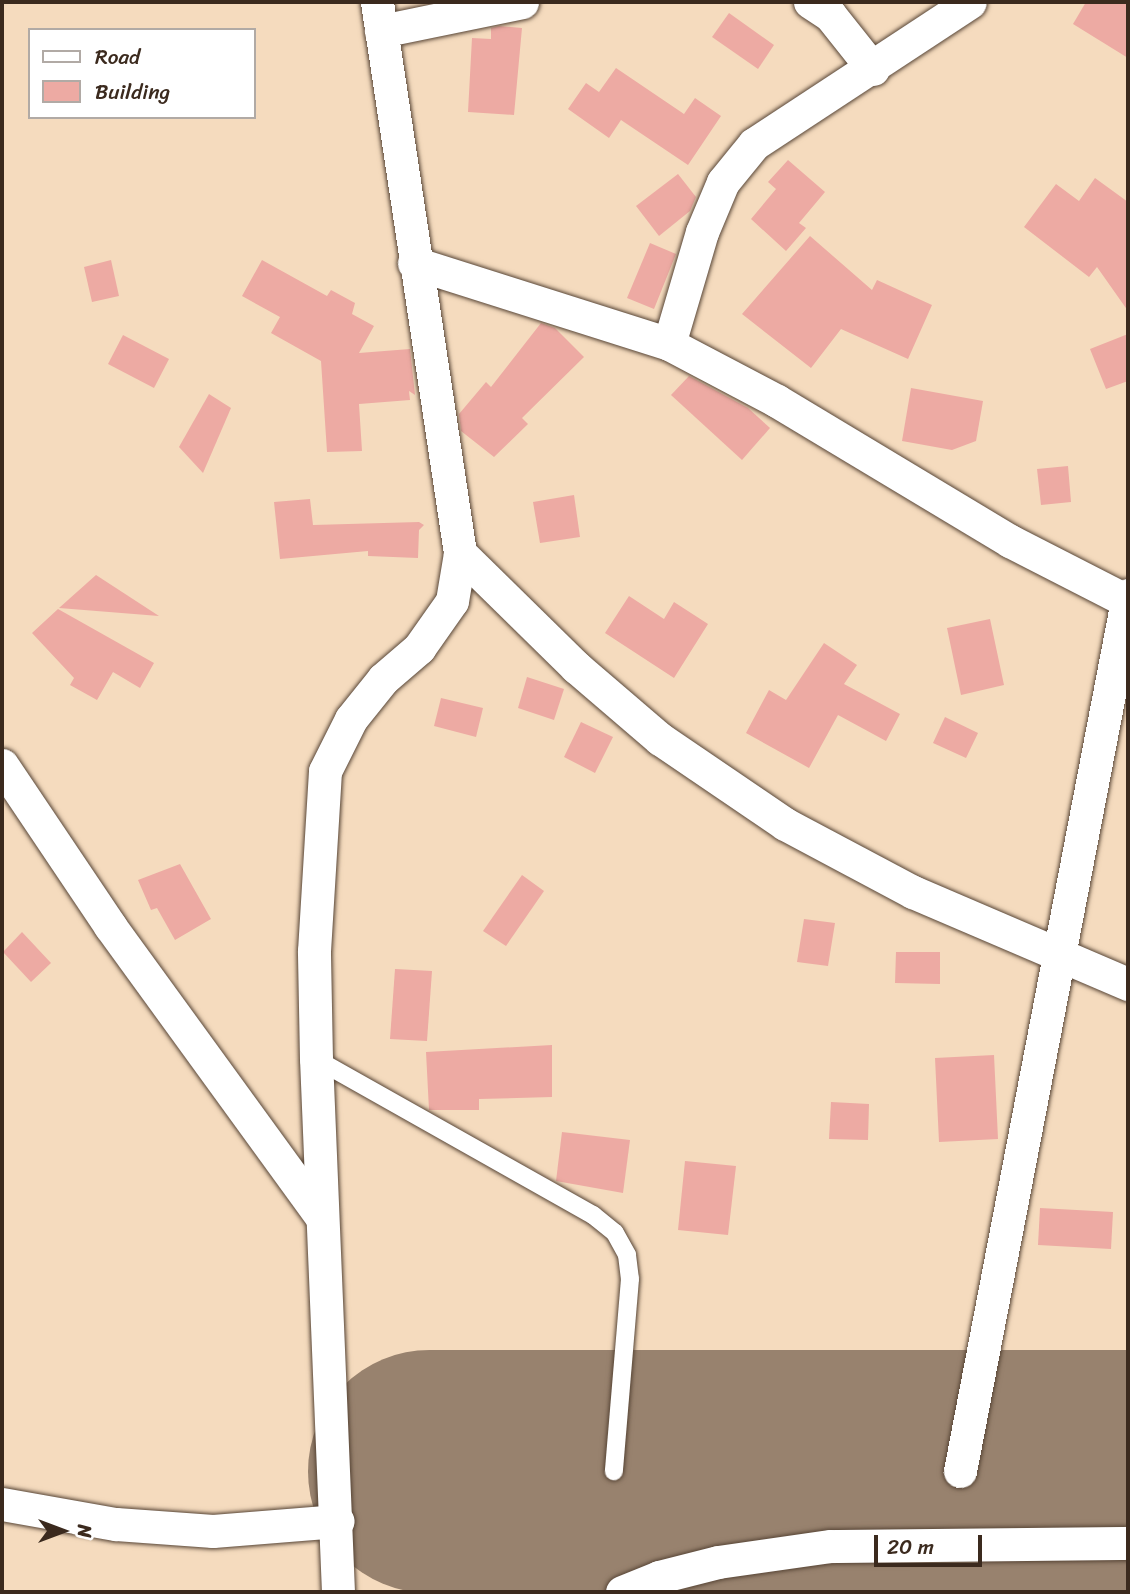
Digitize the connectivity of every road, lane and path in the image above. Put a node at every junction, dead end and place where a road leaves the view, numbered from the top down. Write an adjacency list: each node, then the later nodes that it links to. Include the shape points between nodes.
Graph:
1 (522, 2): 4 (street)
2 (810, 2): 5 (street, via 830,15)
3 (970, 2): 5 (street)
4 (379, 17): 6 (street)
5 (873, 69): 7 (street, via 754,144 723,182 702,232)
6 (414, 263): 7 (street); 8 (street)
7 (669, 344): 9 (street, via 789,408 1010,541)
8 (460, 553): 11 (street, via 576,667 660,739 785,824 913,892); 13 (street, via 452,601 419,648 383,679 351,719 325,771 316,901)
9 (1128, 598): 11 (street)
10 (2, 765): 14 (street, via 110,926)
11 (1062, 955): 12 (street); 16 (street)
12 (1128, 984)
13 (316, 1059): 14 (street); 15 (lane, via 593,1215 615,1233 627,1255 630,1279)
14 (319, 1214): 18 (street)
15 (614, 1471)
16 (960, 1471)
17 (2, 1504): 18 (street, via 116,1524 214,1531)
18 (338, 1521): 21 (street)
19 (1128, 1543): 20 (street, via 831,1546 718,1562)
20 (659, 1584): 22 (street)
21 (338, 1592)
22 (622, 1592)

